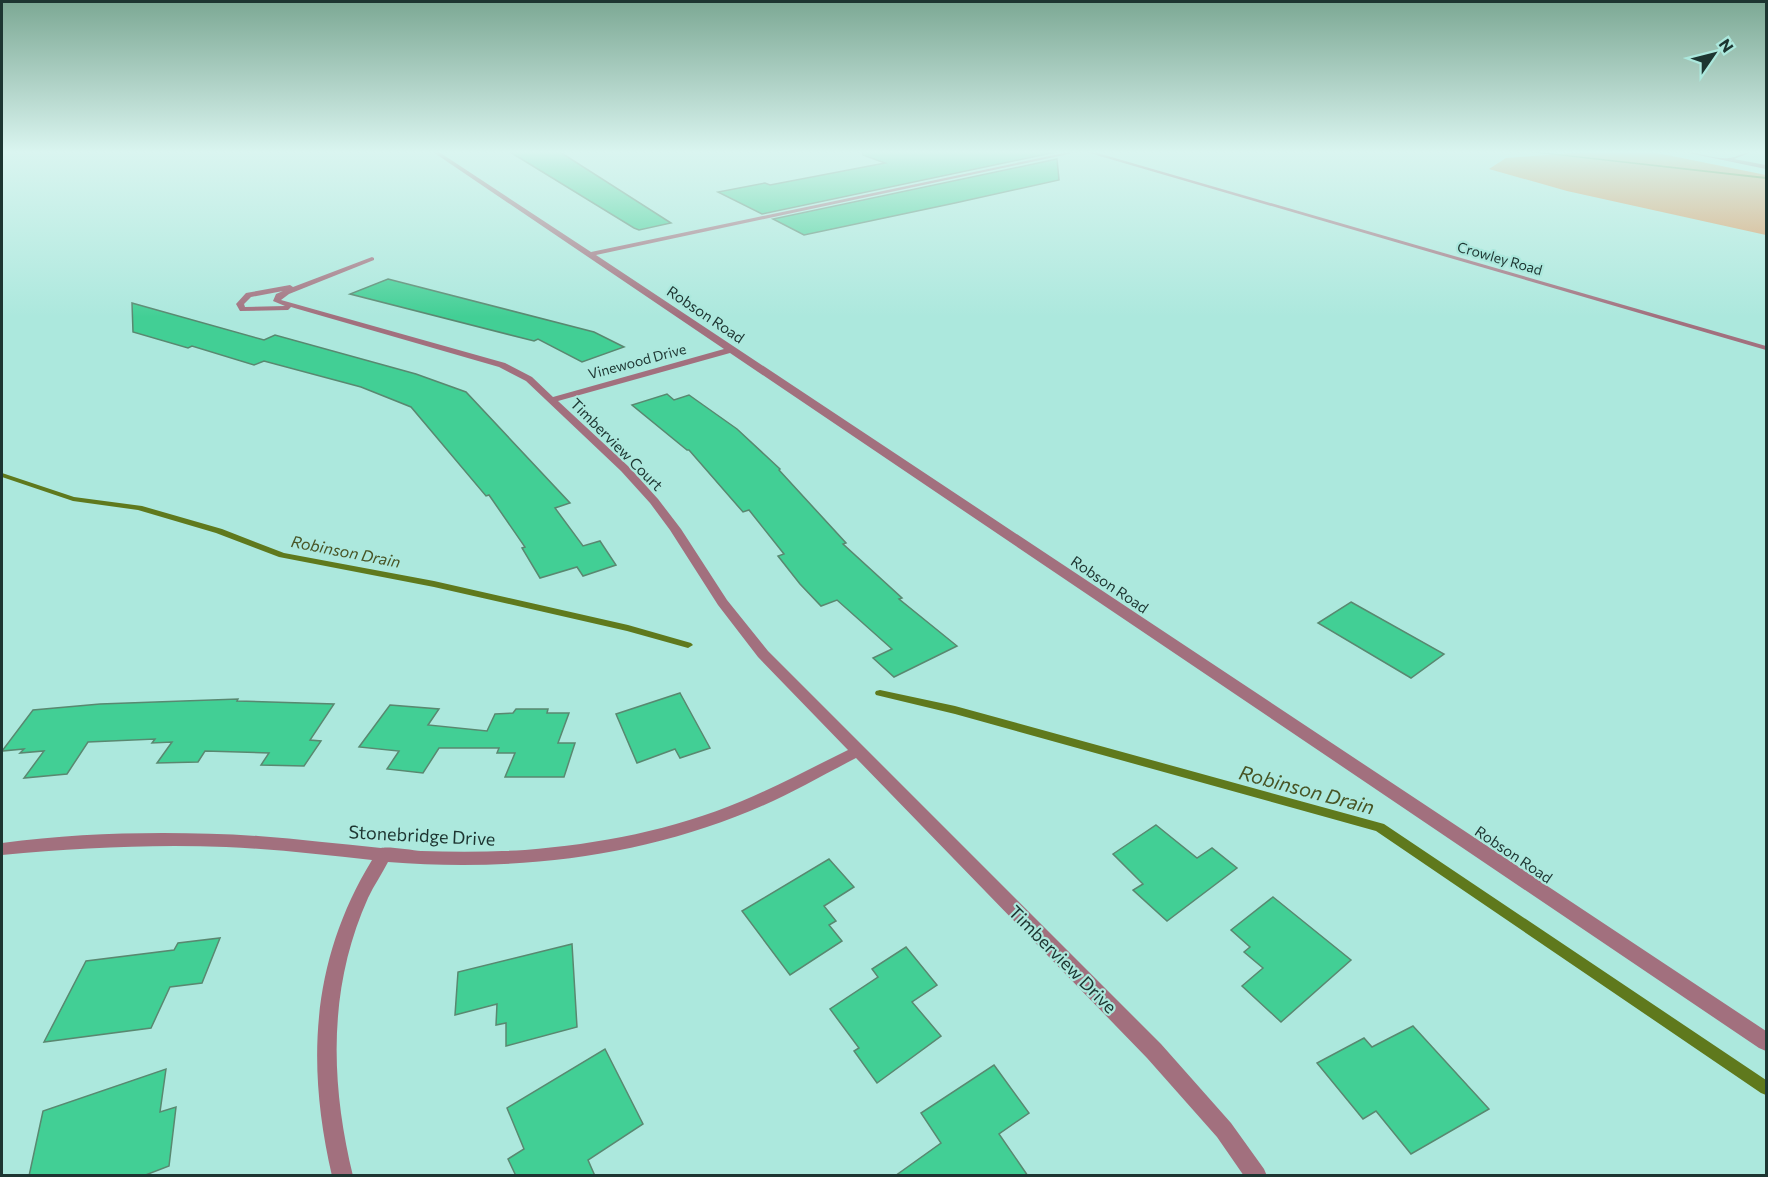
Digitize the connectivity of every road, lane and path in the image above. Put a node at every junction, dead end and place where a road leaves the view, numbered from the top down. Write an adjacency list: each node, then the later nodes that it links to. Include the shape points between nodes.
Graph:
1 (517, 207): 4 (street, Robson Road)
2 (816, 207): 4 (street)
3 (1279, 207): 8 (street, Crowley Road)
4 (588, 255): 9 (street, Robson Road)
5 (372, 260): 6 (street, Timberview Court)
6 (306, 284): 7 (street, Timberview Court, via 278,298 279,303); 7 (street, Timberview Court, via 266,290 240,304 243,309)
7 (295, 308): 10 (street, Timberview Court, via 502,365 529,379)
8 (1767, 348)
9 (730, 350): 10 (street, Vinewood Drive); 14 (street, Robson Road)
10 (551, 400): 11 (street, Timberview Court, via 637,481 763,654)
11 (858, 751): 13 (street, Stonebridge Drive, via 730,812 606,847 497,859); 16 (street, Timberview Drive, via 1187,1087)
12 (2, 849): 13 (street, Stonebridge Drive, via 137,841 226,842)
13 (385, 854): 15 (street, via 349,924 327,1020 328,1102)
14 (1767, 1042)
15 (343, 1176)
16 (1257, 1176)

